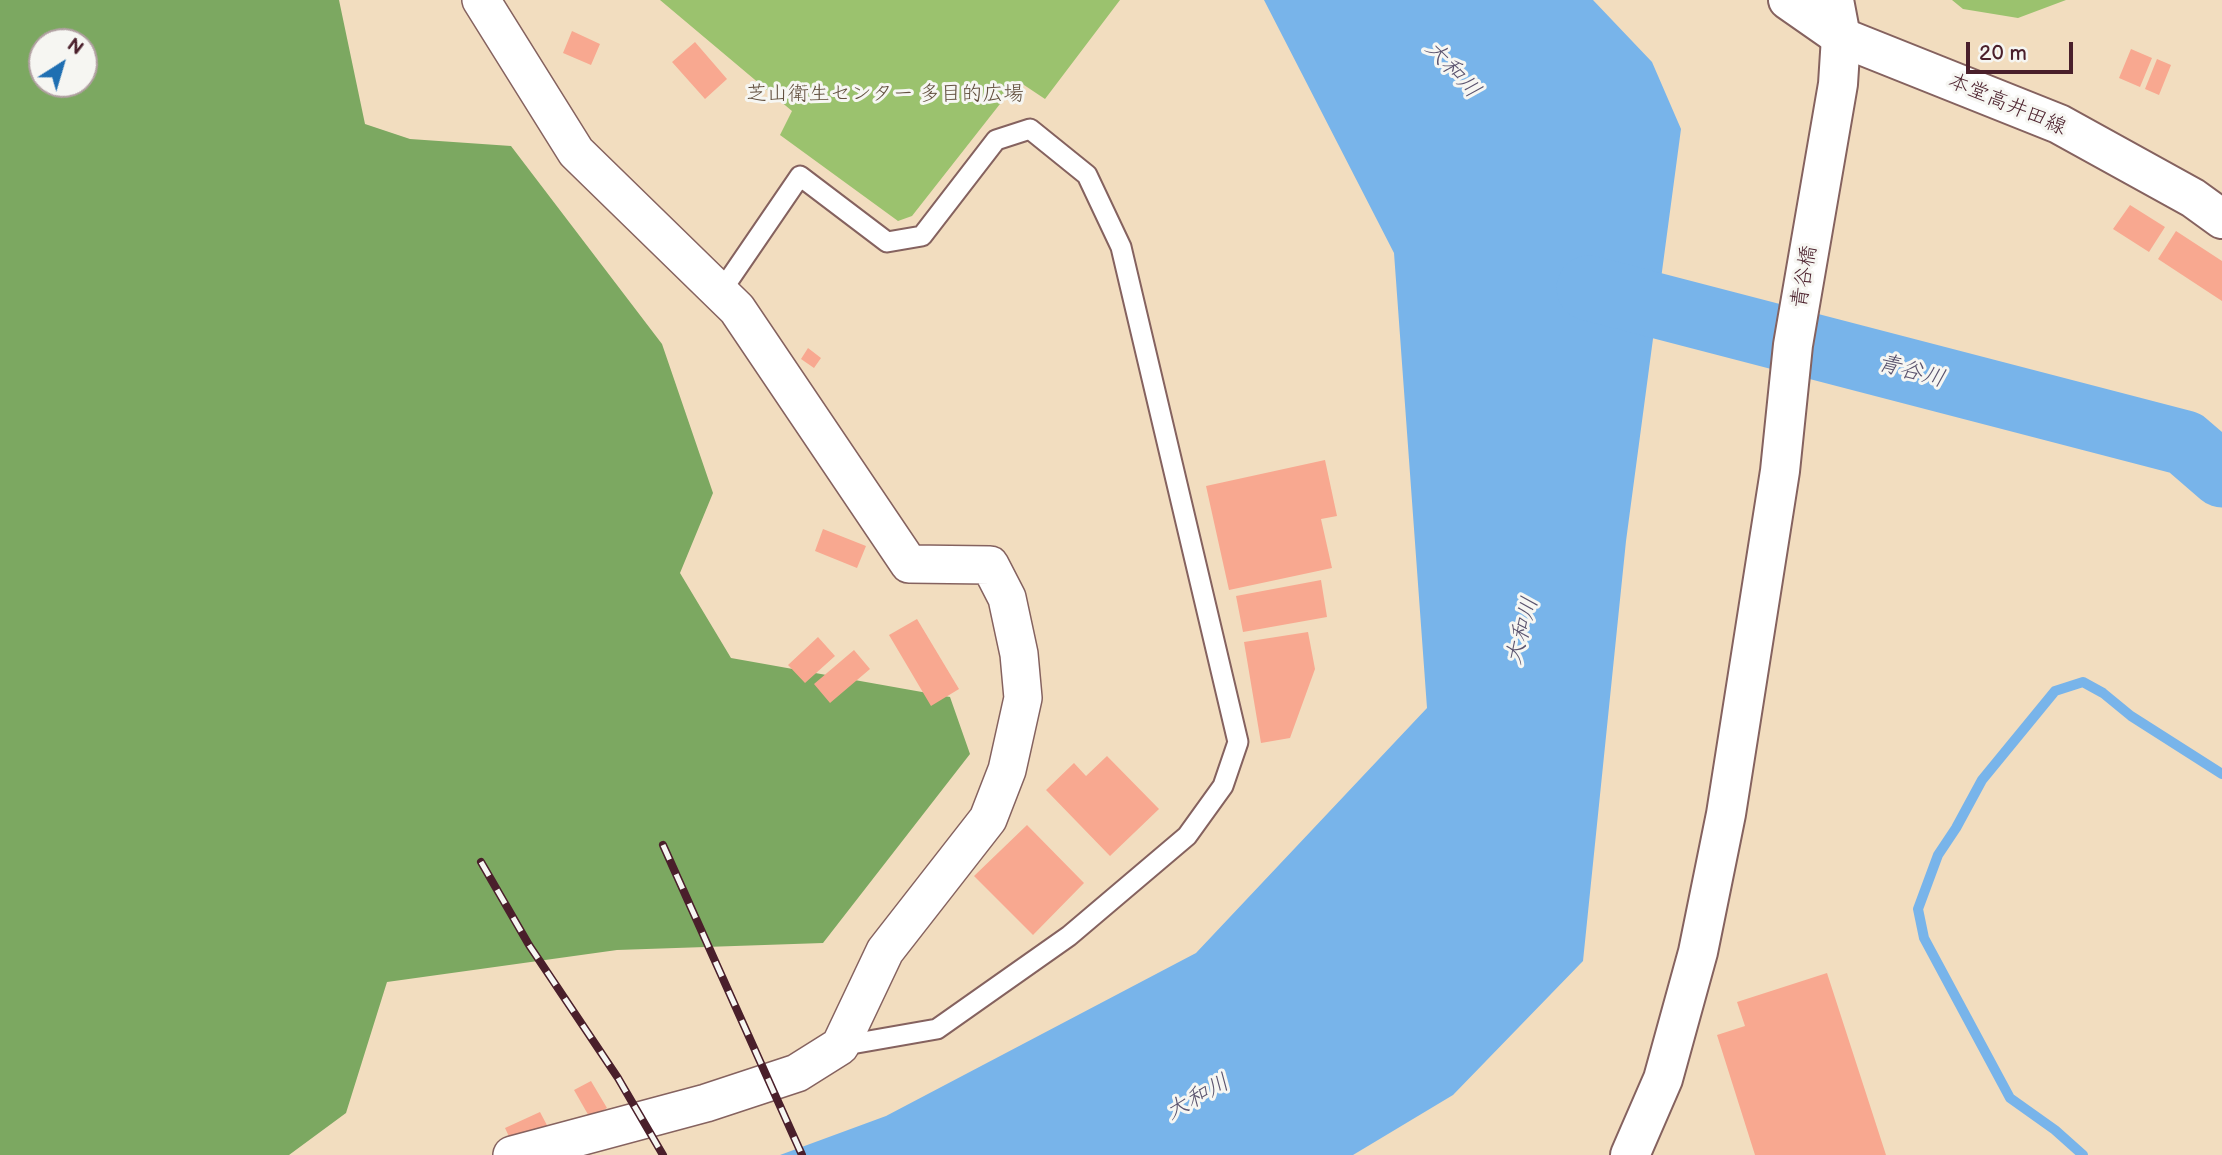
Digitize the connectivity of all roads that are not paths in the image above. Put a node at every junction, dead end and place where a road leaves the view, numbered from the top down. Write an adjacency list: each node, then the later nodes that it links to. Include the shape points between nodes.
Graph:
1 (481, 0): 6 (street, via 576,152)
2 (1788, 0): 4 (street, 本堂高井田線)
3 (1834, 0): 4 (street, 青谷橋)
4 (1841, 37): 5 (street, 本堂高井田線, via 2059,124 2193,198); 9 (street, 青谷橋, via 1838,84 1793,345 1780,471 1726,814 1698,952 1663,1079)
5 (2222, 219)
6 (720, 293): 7 (street, via 737,309 909,564 990,565 1007,598 1020,654 1023,698 1007,770 988,819 885,951); 7 (lane, via 800,176 887,242 922,236 996,140 1030,129 1087,175 1121,247 1238,742 1223,786 1187,836 1069,936 937,1029)
7 (840, 1046): 8 (street, via 797,1073 706,1103)
8 (512, 1155)
9 (1630, 1155)

